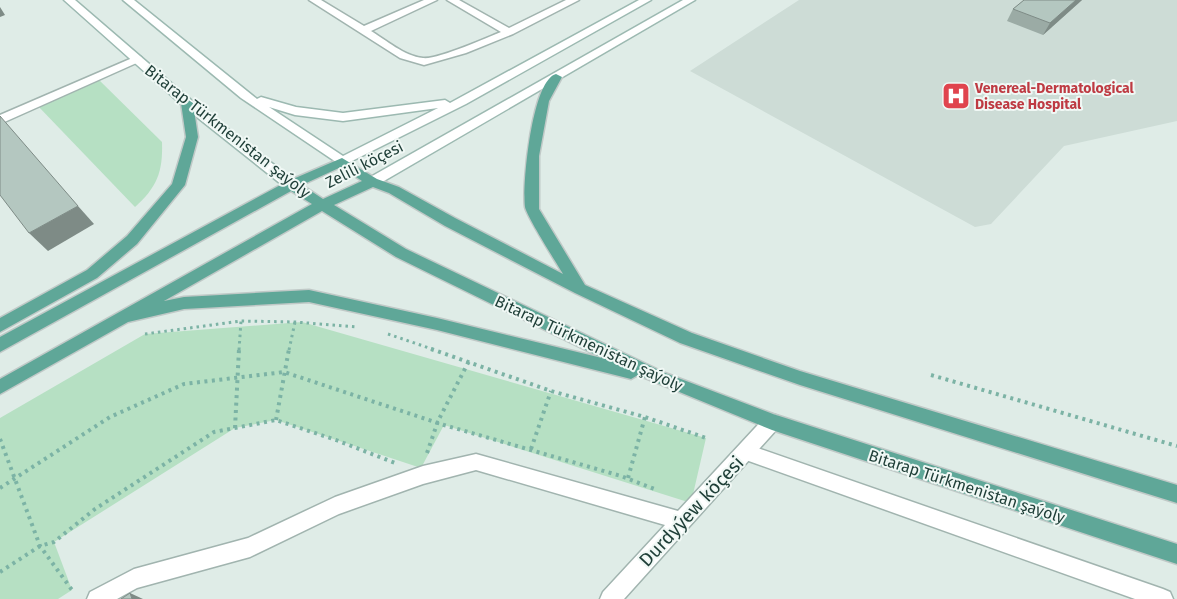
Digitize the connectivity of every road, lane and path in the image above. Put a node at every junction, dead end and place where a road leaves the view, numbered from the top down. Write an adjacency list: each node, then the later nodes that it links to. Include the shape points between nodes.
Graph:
1 (70, 0): 11 (main road, Bitarap Türkmenistan şaýoly)
2 (128, 0): 13 (main road)
3 (314, 0): 9 (main road)
4 (432, 0): 9 (main road)
5 (452, 0): 10 (main road)
6 (574, 0): 10 (main road)
7 (646, 0): 14 (main road, Zelili köçesi)
8 (690, 0): 12 (main road, Zelili köçesi)
9 (362, 31): 10 (main road, via 404,56 424,62)
10 (509, 32)
11 (137, 60): 15 (main road, Bitarap Türkmenistan şaýoly); 16 (main road)
12 (556, 76): 18 (main road, Zelili köçesi); 21 (main road, via 543,101 533,156 532,209)
13 (245, 96): 14 (main road, via 295,111 343,117); 17 (main road)
14 (462, 101): 17 (main road, Zelili köçesi)
15 (187, 103): 19 (main road, Bitarap Türkmenistan şaýoly); 25 (main road, via 192,137 178,185 132,240 92,274)
16 (0, 120)
17 (342, 162): 18 (main road); 19 (main road, Zelili köçesi)
18 (372, 182): 20 (main road, Zelili köçesi); 21 (main road, via 394,190)
19 (291, 185): 20 (main road, Bitarap Türkmenistan şaýoly); 29 (main road, Zelili köçesi)
20 (322, 205): 22 (main road, Zelili köçesi); 34 (main road, Bitarap Türkmenistan şaýoly, via 401,253)
21 (580, 289): 53 (main road, via 686,338 800,378)
22 (123, 317): 34 (main road, via 184,303 309,296); 35 (main road, Zelili köçesi)
23 (241, 321): 24 (path); 28 (path); 33 (path)
24 (295, 322): 26 (path); 31 (path)
25 (0, 326)
26 (363, 328)
27 (381, 332): 30 (path)
28 (145, 334)
29 (0, 345)
30 (469, 361): 36 (path); 39 (path)
31 (284, 372): 33 (path); 38 (path); 39 (path)
32 (931, 375): 44 (path)
33 (238, 376): 41 (path); 49 (path, via 184,384 110,417)
34 (659, 378): 40 (main road, Bitarap Türkmenistan şaýoly)
35 (0, 387)
36 (551, 390): 37 (path); 45 (path)
37 (646, 418): 43 (path); 50 (path)
38 (276, 420): 41 (path); 48 (path)
39 (438, 421): 45 (path); 47 (path)
40 (772, 422): 46 (main road, Durdyýew köçesi); 56 (main road, Bitarap Türkmenistan şaýoly)
41 (235, 428): 55 (path, via 214,432 95,509 54,542)
42 (0, 438): 49 (path)
43 (706, 438)
44 (1177, 446)
45 (531, 450): 50 (path)
46 (746, 452): 54 (main road, Durdyýew köçesi); 61 (main road)
47 (424, 460)
48 (404, 466)
49 (16, 478): 51 (path); 55 (path)
50 (628, 478): 52 (path)
51 (0, 488)
52 (664, 493)
53 (1177, 494)
54 (682, 521): 59 (main road, via 476,462 423,475 335,506 250,547 134,579); 60 (main road, Durdyýew köçesi)
55 (40, 546): 57 (path); 58 (path)
56 (1177, 554)
57 (0, 572)
58 (72, 590)
59 (97, 599)
60 (610, 599)
61 (1163, 599)

